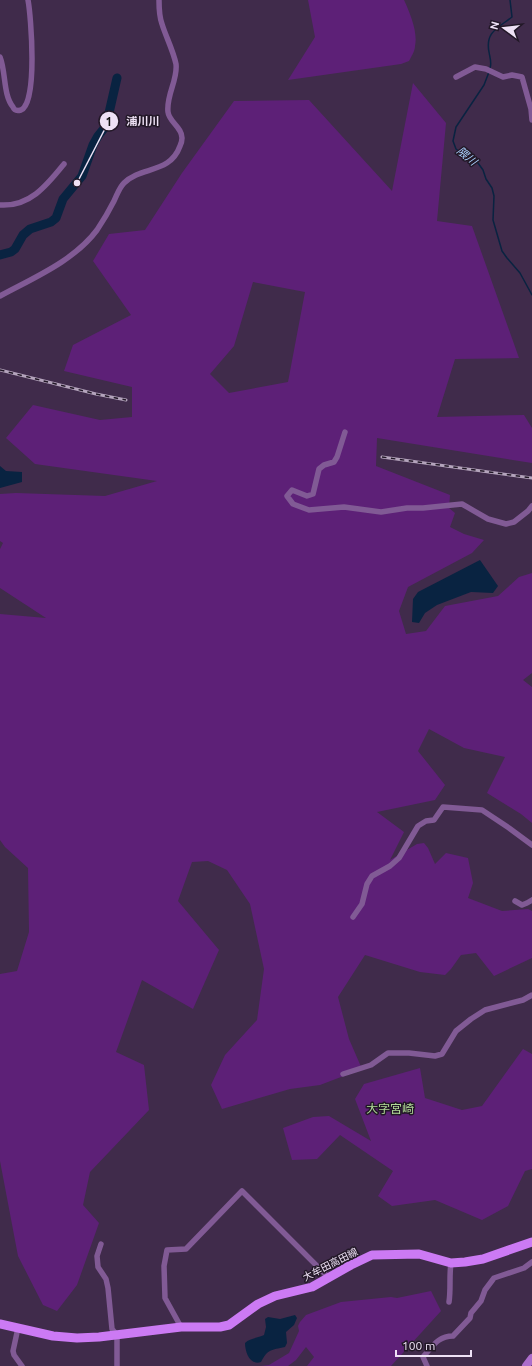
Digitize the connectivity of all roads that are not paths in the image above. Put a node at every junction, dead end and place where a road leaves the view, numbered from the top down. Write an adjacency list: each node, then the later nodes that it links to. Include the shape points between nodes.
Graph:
1 (28, 0): 3 (street, via 32,77 27,102 21,110 13,108 11,104)
2 (159, 0): 8 (street, via 160,17 176,64 168,107 169,116 182,133 178,152 159,168 133,176 124,182 98,229 78,251)
3 (0, 57)
4 (456, 77): 5 (street, via 474,67 503,77 522,77)
5 (532, 120)
6 (64, 164): 7 (street, via 33,197 24,202)
7 (0, 205)
8 (0, 296)
9 (345, 432): 10 (street, via 334,462 319,469 313,494 307,496 292,490 287,496 293,504 309,510 344,508 381,512 462,504 506,524 514,522)
10 (532, 506)
11 (532, 845): 14 (street, via 482,810 443,807 434,820 418,826 395,862 372,876 367,884 362,904)
12 (532, 900): 13 (street, via 522,905)
13 (515, 901)
14 (353, 917)
15 (532, 995): 16 (street, via 523,1000 485,1010 456,1031 442,1054 435,1056 388,1053 371,1065)
16 (343, 1074)
17 (532, 1242): 20 (main road, 大牟田高田線, via 483,1259)
18 (101, 1244): 26 (street, via 97,1256 98,1267 106,1279 112,1329)
19 (532, 1262): 30 (street, via 524,1268 494,1278 470,1318 453,1336 441,1338 423,1357)
20 (451, 1263): 21 (main road, 大牟田高田線, via 419,1254 372,1255); 22 (street)
21 (329, 1278): 24 (main road, 大牟田高田線, via 312,1287 275,1296 258,1304 229,1325); 24 (street, via 242,1191 186,1249 167,1250 164,1266 165,1298)
22 (449, 1302)
23 (0, 1324): 25 (main road, 大牟田高田線)
24 (181, 1327): 26 (main road, 大牟田高田線)
25 (18, 1328): 26 (main road, 大牟田高田線, via 64,1337); 28 (street, via 13,1351)
26 (117, 1335): 29 (street)
27 (532, 1358): 31 (main road)
28 (22, 1366)
29 (117, 1366)
30 (427, 1366)
31 (526, 1366)

